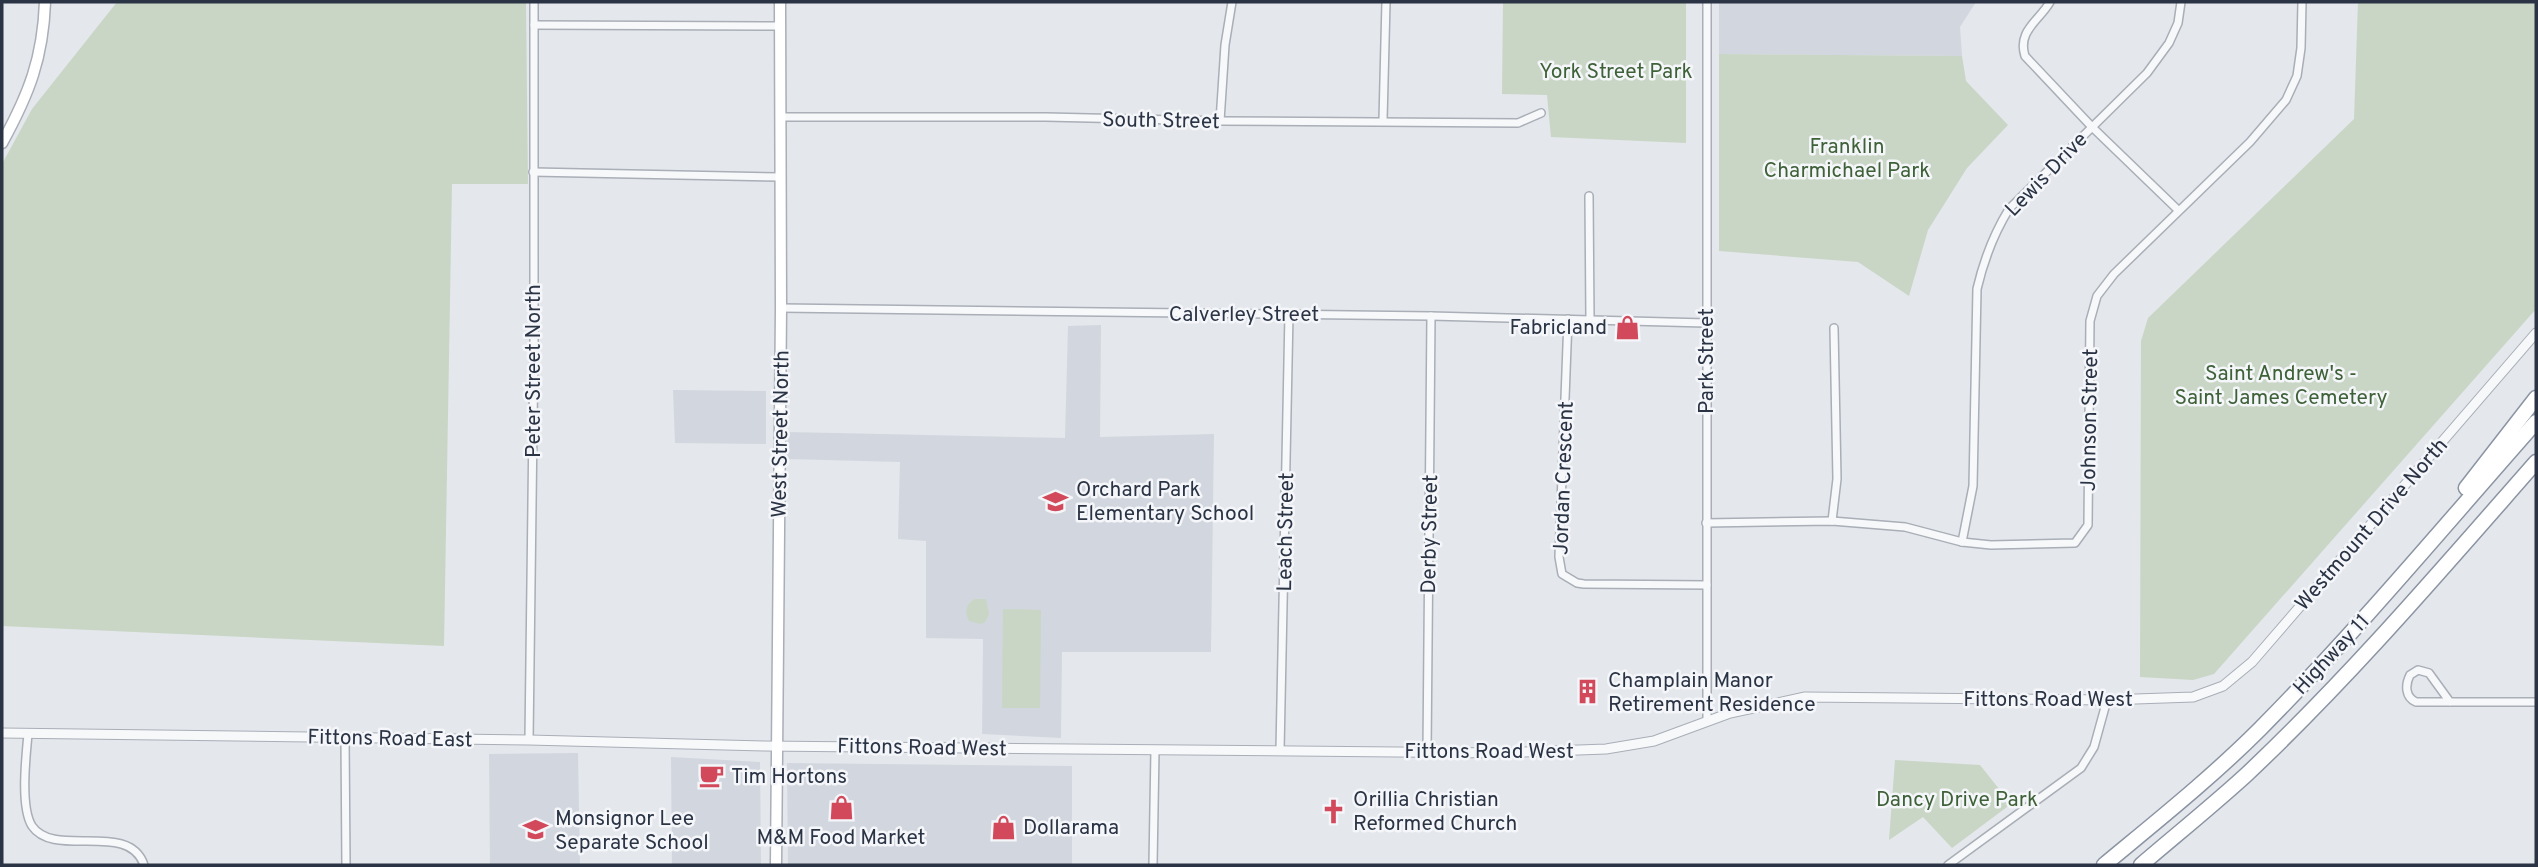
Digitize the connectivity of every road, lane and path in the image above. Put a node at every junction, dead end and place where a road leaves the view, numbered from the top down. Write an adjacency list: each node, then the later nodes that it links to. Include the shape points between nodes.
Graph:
1 (45, 2): 17 (main road, via 34,76)
2 (534, 2): 10 (street, Peter Street North)
3 (780, 2): 11 (main road, West Street North)
4 (1232, 2): 15 (street)
5 (1386, 2): 14 (street)
6 (1707, 2): 27 (street, Park Street)
7 (2050, 2): 16 (street, via 2025,36 2025,56)
8 (2180, 2): 16 (street, Lewis Drive, via 2178,23 2169,43)
9 (2302, 2): 21 (street, Johnson Street, via 2297,76 2286,100 2250,142)
10 (534, 25): 11 (street); 18 (street, Peter Street North)
11 (780, 26): 13 (main road, West Street North)
12 (1541, 113): 14 (street, South Street, via 1518,123)
13 (780, 117): 15 (street, South Street); 19 (main road, West Street North)
14 (1383, 120): 15 (street, South Street)
15 (1220, 121)
16 (2092, 127): 21 (street); 35 (street, Lewis Drive, via 2009,209 1983,261 1975,320 1973,486)
17 (2, 143)
18 (533, 172): 19 (street); 46 (street, Peter Street North)
19 (780, 177): 22 (main road, West Street North)
20 (1589, 196): 26 (street)
21 (2178, 210): 35 (street, Johnson Street, via 2097,296 2090,321 2088,525 2082,535 2075,543)
22 (781, 308): 23 (street, Calverley Street); 47 (main road, West Street North)
23 (1289, 314): 24 (street, Calverley Street); 49 (street, Leach Street)
24 (1432, 316): 25 (street, Calverley Street); 50 (street, Derby Street)
25 (1568, 319): 26 (street, Calverley Street); 37 (street, Jordan Crescent, via 1562,573 1584,584)
26 (1590, 320): 27 (street, Calverley Street)
27 (1706, 323): 34 (street, Park Street)
28 (1834, 328): 33 (street, via 1837,479)
29 (2536, 333): 38 (street, Westmount Drive North, via 2252,662 2223,686)
30 (2536, 398): 36 (highway)
31 (2536, 422): 36 (highway, Highway 11)
32 (2536, 462): 57 (highway, Highway 11, via 2328,694 2245,775)
33 (1832, 521): 34 (street, Johnson Street); 35 (street, Johnson Street, via 1905,527)
34 (1706, 523): 37 (street, Park Street)
35 (1962, 542)
36 (2422, 552): 56 (highway, Highway 11, via 2258,731 2199,787)
37 (1707, 585): 42 (street, Park Street)
38 (2193, 697): 39 (street, Fittons Road West)
39 (2106, 700): 42 (street, Fittons Road West, via 1805,697); 55 (street, via 2094,747 2081,768)
40 (2450, 702): 40 (street, via 2429,673 2418,670 2408,678 2407,691 2413,702); 41 (street)
41 (2536, 702)
42 (1707, 720): 50 (street, Fittons Road West, via 1654,741 1606,749)
43 (2, 733): 44 (street, Fittons Road East)
44 (28, 734): 45 (street, Fittons Road East); 51 (street, via 25,787 32,826 41,834 64,840 122,843)
45 (345, 737): 46 (street, Fittons Road East); 52 (street)
46 (529, 740): 47 (street, Fittons Road East)
47 (778, 746): 48 (street, Fittons Road West); 53 (main road, West Street North)
48 (1155, 750): 49 (street, Fittons Road West); 54 (street)
49 (1280, 750): 50 (street, Fittons Road West)
50 (1427, 752)
51 (144, 865)
52 (346, 865)
53 (776, 865)
54 (1153, 865)
55 (1948, 865)
56 (2104, 865)
57 (2141, 865)

